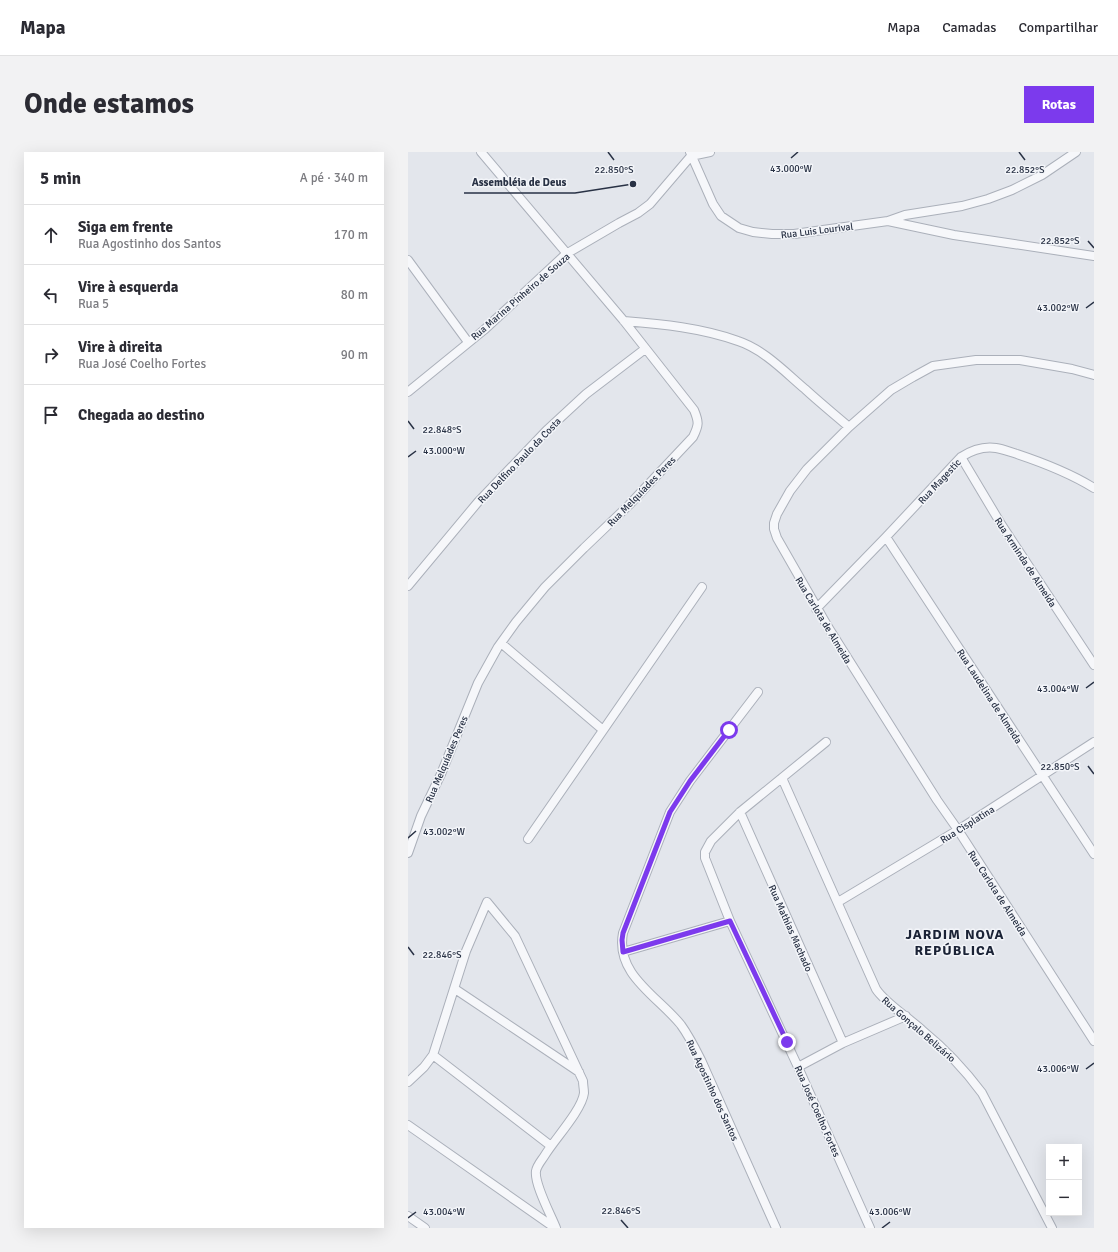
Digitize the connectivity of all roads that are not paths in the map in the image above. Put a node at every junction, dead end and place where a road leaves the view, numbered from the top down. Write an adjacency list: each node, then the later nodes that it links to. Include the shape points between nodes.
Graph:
1 (481, 152): 7 (street, Rua Melquíades Peres)
2 (710, 152): 4 (street)
3 (1076, 152): 5 (street, Rua Luis Lourival, via 1042,175 1000,195 962,206 905,215)
4 (691, 154): 5 (street, Rua Luis Lourival, via 712,204 721,216 739,228 753,232 794,234); 7 (street, Rua Marina Pinheiro de Souza, via 650,204)
5 (888, 221): 8 (street, Rua Luis Lourival, via 954,235)
6 (1094, 250): 8 (street)
7 (566, 254): 11 (street, Rua Melquíades Peres); 12 (street, Rua Marina Pinheiro de Souza)
8 (1085, 255): 9 (street, Rua Luis Lourival)
9 (1094, 256)
10 (408, 260): 12 (street)
11 (624, 321): 13 (street, Rua Melquíades Peres); 16 (street, via 700,330 739,341 782,369)
12 (468, 342): 15 (street, Rua Marina Pinheiro de Souza)
13 (645, 349): 20 (street, Rua Delfino Paulo da Costa, via 586,394 546,431 478,502); 23 (street, Rua Melquíades Peres, via 694,410 698,427 693,437 642,491 545,587)
14 (1094, 375): 16 (street, Rua Carlota de Almeida, via 1020,360 976,360 933,366 891,390)
15 (408, 392)
16 (849, 427): 22 (street, Rua Carlota de Almeida, via 807,469 790,491 774,523 777,538)
17 (961, 457): 18 (street, Rua Magestic, via 977,449 997,448 1066,473); 19 (street, Rua Magestic); 24 (street, Rua Arminda de Almeida, via 1001,524)
18 (1094, 488)
19 (886, 537): 22 (street, Rua Magestic); 29 (street, Rua Laudelina de Almeida)
20 (408, 586)
21 (702, 587): 26 (street)
22 (816, 608): 33 (street, Rua Carlota de Almeida)
23 (501, 643): 26 (street); 32 (street, Rua Melquíades Peres, via 478,683)
24 (1094, 665)
25 (758, 692): 40 (street, Rua Agostinho dos Santos, via 690,781 670,812 623,933)
26 (603, 730): 35 (street)
27 (826, 742): 30 (street)
28 (1094, 742): 29 (street, Rua Cisplatina)
29 (1043, 776): 33 (street, Rua Cisplatina); 37 (street, Rua Laudelina de Almeida)
30 (782, 778): 31 (street); 38 (street, Rua Gonçalo Belizário)
31 (740, 812): 39 (street, Rua José Coelho Fortes, via 711,841 705,852 705,858); 44 (street, Rua Mathias Machado)
32 (418, 825): 34 (street); 36 (street, Rua Melquíades Peres)
33 (958, 830): 38 (street, Rua Cisplatina); 43 (street, Rua Carlota de Almeida)
34 (408, 833)
35 (528, 839)
36 (408, 853)
37 (1094, 854)
38 (838, 902): 42 (street, Rua Gonçalo Belizário, via 876,989)
39 (730, 921): 40 (street); 46 (street, Rua José Coelho Fortes)
40 (623, 952): 54 (street, Rua Agostinho dos Santos, via 632,974 641,986 677,1021 693,1044)
41 (455, 989): 45 (street); 47 (street); 47 (street, via 466,950 487,902 515,936)
42 (906, 1016): 44 (street); 56 (street, Rua Gonçalo Belizário, via 956,1061 982,1093)
43 (1094, 1041)
44 (843, 1043): 46 (street)
45 (433, 1055): 48 (street); 50 (street)
46 (798, 1067): 55 (street, Rua José Coelho Fortes)
47 (579, 1072): 50 (street, via 584,1088 582,1099 569,1123)
48 (408, 1082)
49 (408, 1125): 53 (street)
50 (551, 1146): 53 (street, via 535,1172)
51 (408, 1216): 52 (street)
52 (425, 1228)
53 (556, 1228)
54 (776, 1228)
55 (870, 1228)
56 (1052, 1228)

